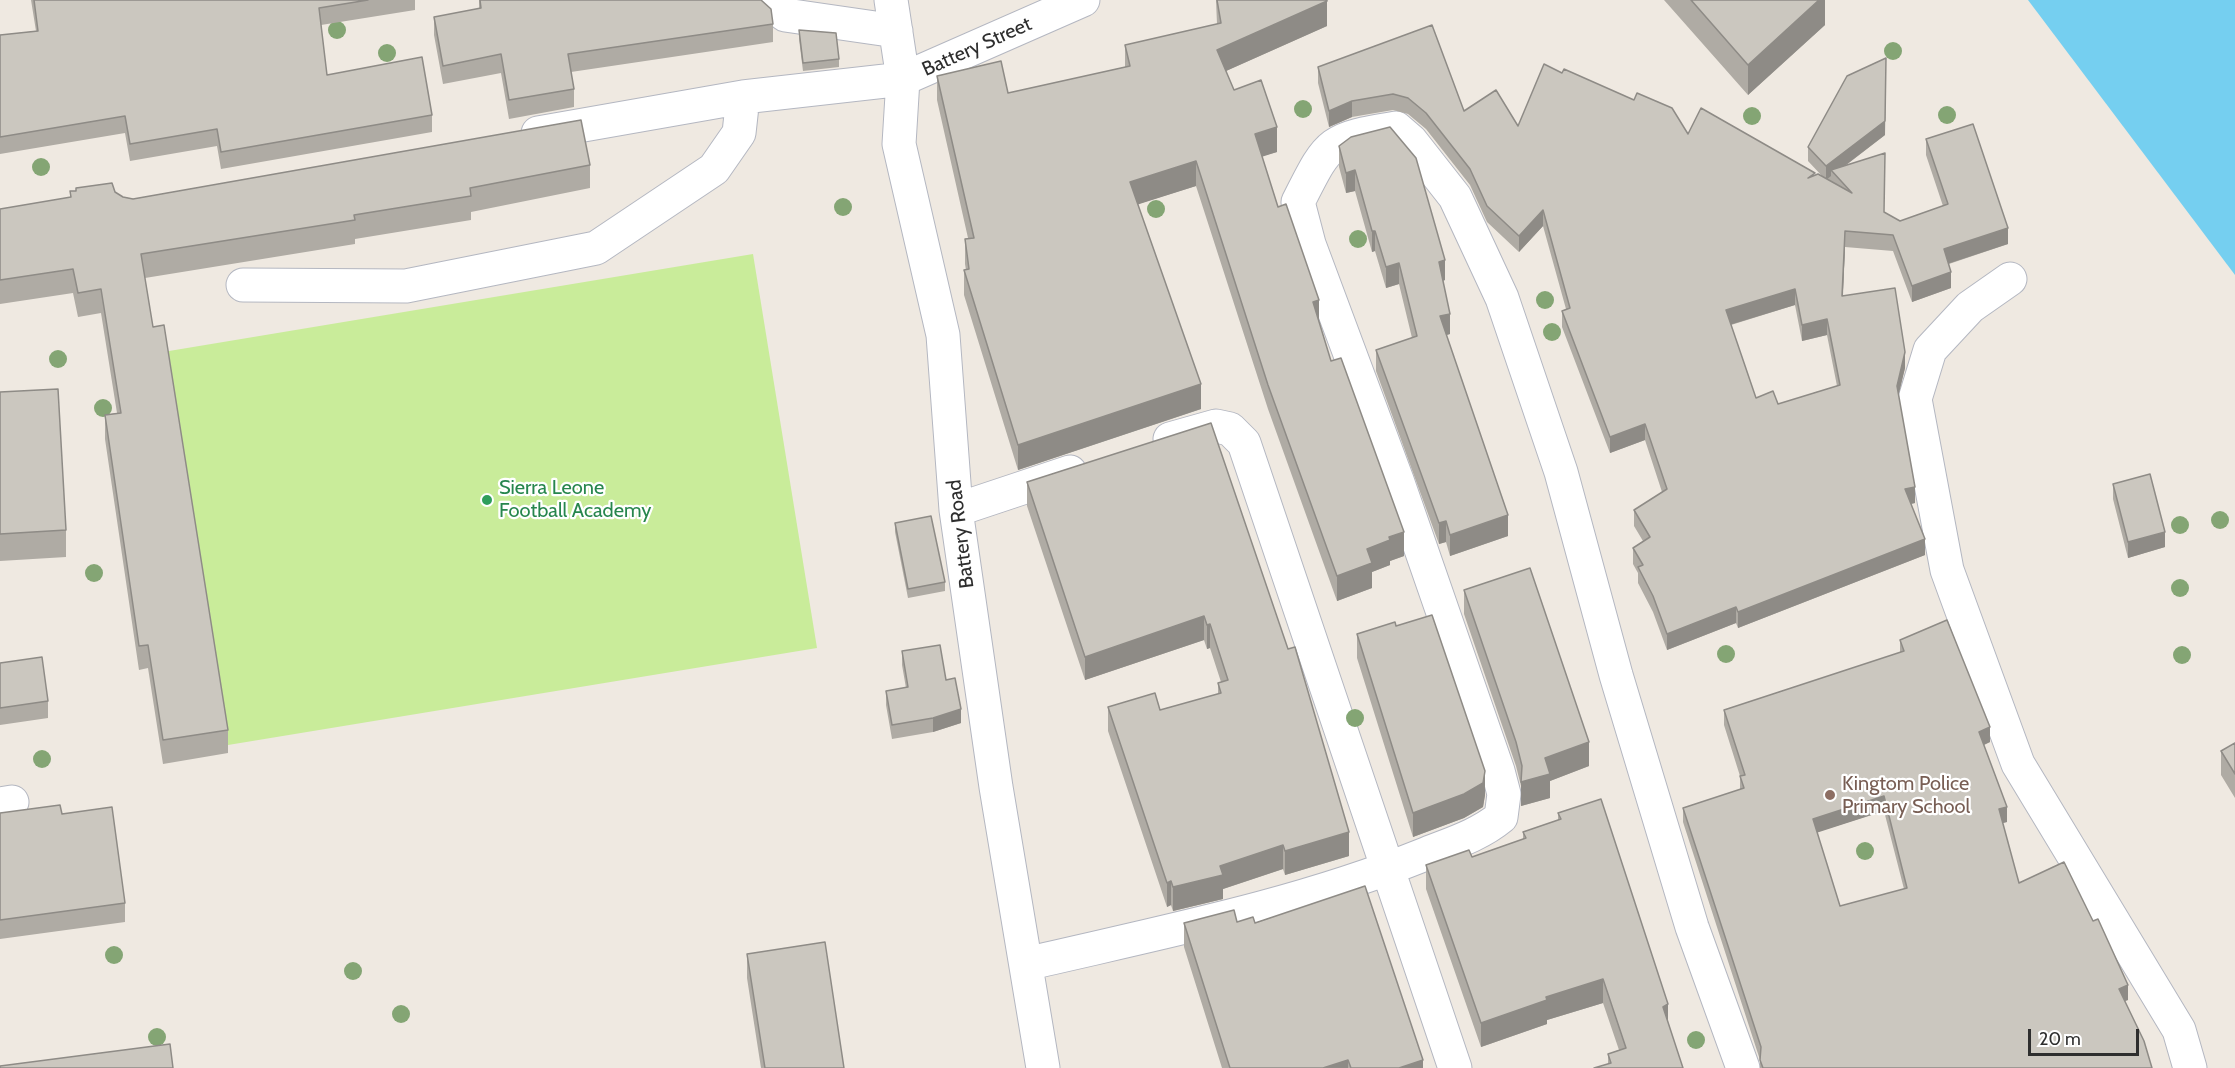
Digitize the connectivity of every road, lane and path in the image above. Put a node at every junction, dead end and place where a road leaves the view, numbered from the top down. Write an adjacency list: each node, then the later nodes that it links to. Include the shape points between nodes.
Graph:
1 (768, 0): 3 (street, via 785,15)
2 (1083, 0): 4 (street, Battery Street)
3 (893, 16): 4 (street, Battery Road)
4 (903, 79): 5 (street, Battery Street); 11 (street, Battery Road, via 899,144 943,335)
5 (743, 97): 6 (street, Battery Street); 8 (street, via 739,133 714,169 596,248 406,286)
6 (508, 138)
7 (2010, 279): 17 (street, via 1970,307 1930,350 1915,399 1947,570 2018,764 2180,1030)
8 (243, 285)
9 (1138, 450): 12 (street, via 1216,426 1230,429 1244,443)
10 (1104, 461): 11 (street)
11 (956, 510): 13 (street, Battery Road)
12 (1387, 869): 13 (street, via 1217,919); 15 (street); 16 (street, via 1486,830 1501,817 1504,794 1397,480 1309,244 1298,202 1321,156 1340,140 1396,128 1412,141 1455,197 1502,298 1561,472 1616,675 1692,927)
13 (1026, 964): 14 (street, Battery Road)
14 (1043, 1068)
15 (1455, 1068)
16 (1743, 1068)
17 (2190, 1068)

